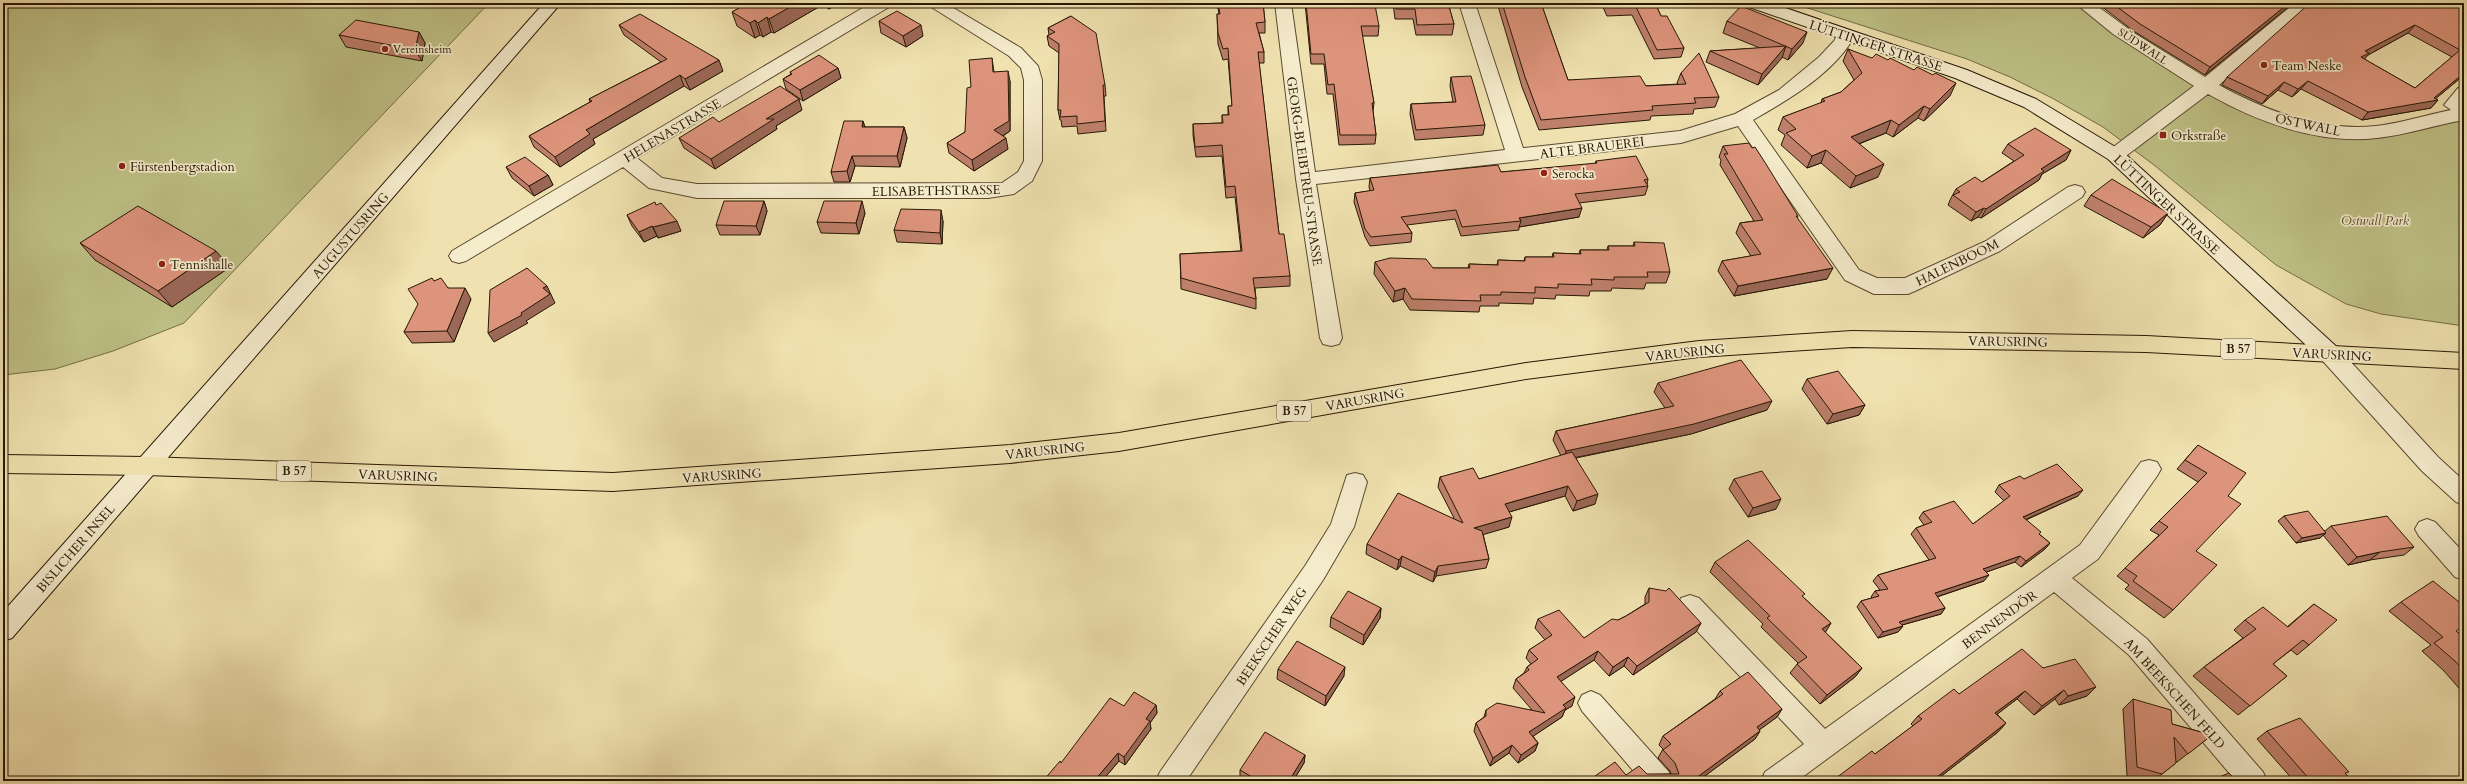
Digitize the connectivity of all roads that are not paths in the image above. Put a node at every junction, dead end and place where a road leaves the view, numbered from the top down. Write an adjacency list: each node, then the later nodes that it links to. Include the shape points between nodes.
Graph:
1 (553, 3): 23 (street, AUGUSTUSRING)
2 (883, 3): 15 (street, HELENASTRASSE)
3 (933, 3): 15 (street, ELISABETHSTRASSE, via 1015,52 1029,66 1032,80 1033,161 1025,176 1007,189 697,191 656,183)
4 (1283, 3): 16 (street, GEORG-BLEIBTREU-STRASSE)
5 (1467, 3): 14 (street)
6 (1756, 3): 9 (street, LÜTTINGER STRASSE)
7 (2083, 3): 10 (street, SÜDWALL, via 2104,21)
8 (2305, 3): 10 (street)
9 (1846, 35): 12 (street, ALTE BRAUEREI, via 1842,43 1810,76 1785,94); 13 (street, LÜTTINGER STRASSE, via 1961,74 2030,103)
10 (2205, 87): 11 (street, OSTWALL, via 2239,105 2272,116 2308,127 2348,133 2378,132 2437,118); 13 (street)
11 (2460, 104)
12 (1742, 118): 14 (street, ALTE BRAUEREI, via 1681,137); 17 (street, HALENBOOM, via 1852,275 1874,286 1908,286 1994,246)
13 (2115, 154): 20 (street, LÜTTINGER STRASSE)
14 (1516, 156): 16 (street, ALTE BRAUEREI)
15 (625, 158): 18 (street, HELENASTRASSE)
16 (1306, 179): 19 (street, GEORG-BLEIBTREU-STRASSE)
17 (2075, 192)
18 (459, 256)
19 (1331, 338)
20 (2330, 354): 21 (main road, VARUSRING / B 57); 23 (main road, VARUSRING / B 57, via 2146,344 1852,339 1699,349 1526,371 1119,442 1010,454 613,482); 26 (street, LÜTTINGER STRASSE, via 2430,464)
21 (2464, 361)
22 (3, 464): 23 (main road, B 57)
23 (146, 466): 31 (street, BISLICHER INSEL)
24 (2149, 469): 29 (street, BENNENDÖR, via 2089,552)
25 (1356, 482): 34 (street, BEEKSCHER WEG, via 1342,527)
26 (2464, 495)
27 (2426, 529): 28 (street)
28 (2464, 570)
29 (2056, 578): 33 (street, BENNENDÖR); 37 (street, AM BEEKSCHEN FELD, via 2138,646)
30 (1690, 606): 33 (street)
31 (3, 630)
32 (1591, 703): 35 (street)
33 (1824, 746): 36 (street, BENNENDÖR)
34 (1178, 778)
35 (1659, 781)
36 (1775, 781)
37 (2253, 781)

